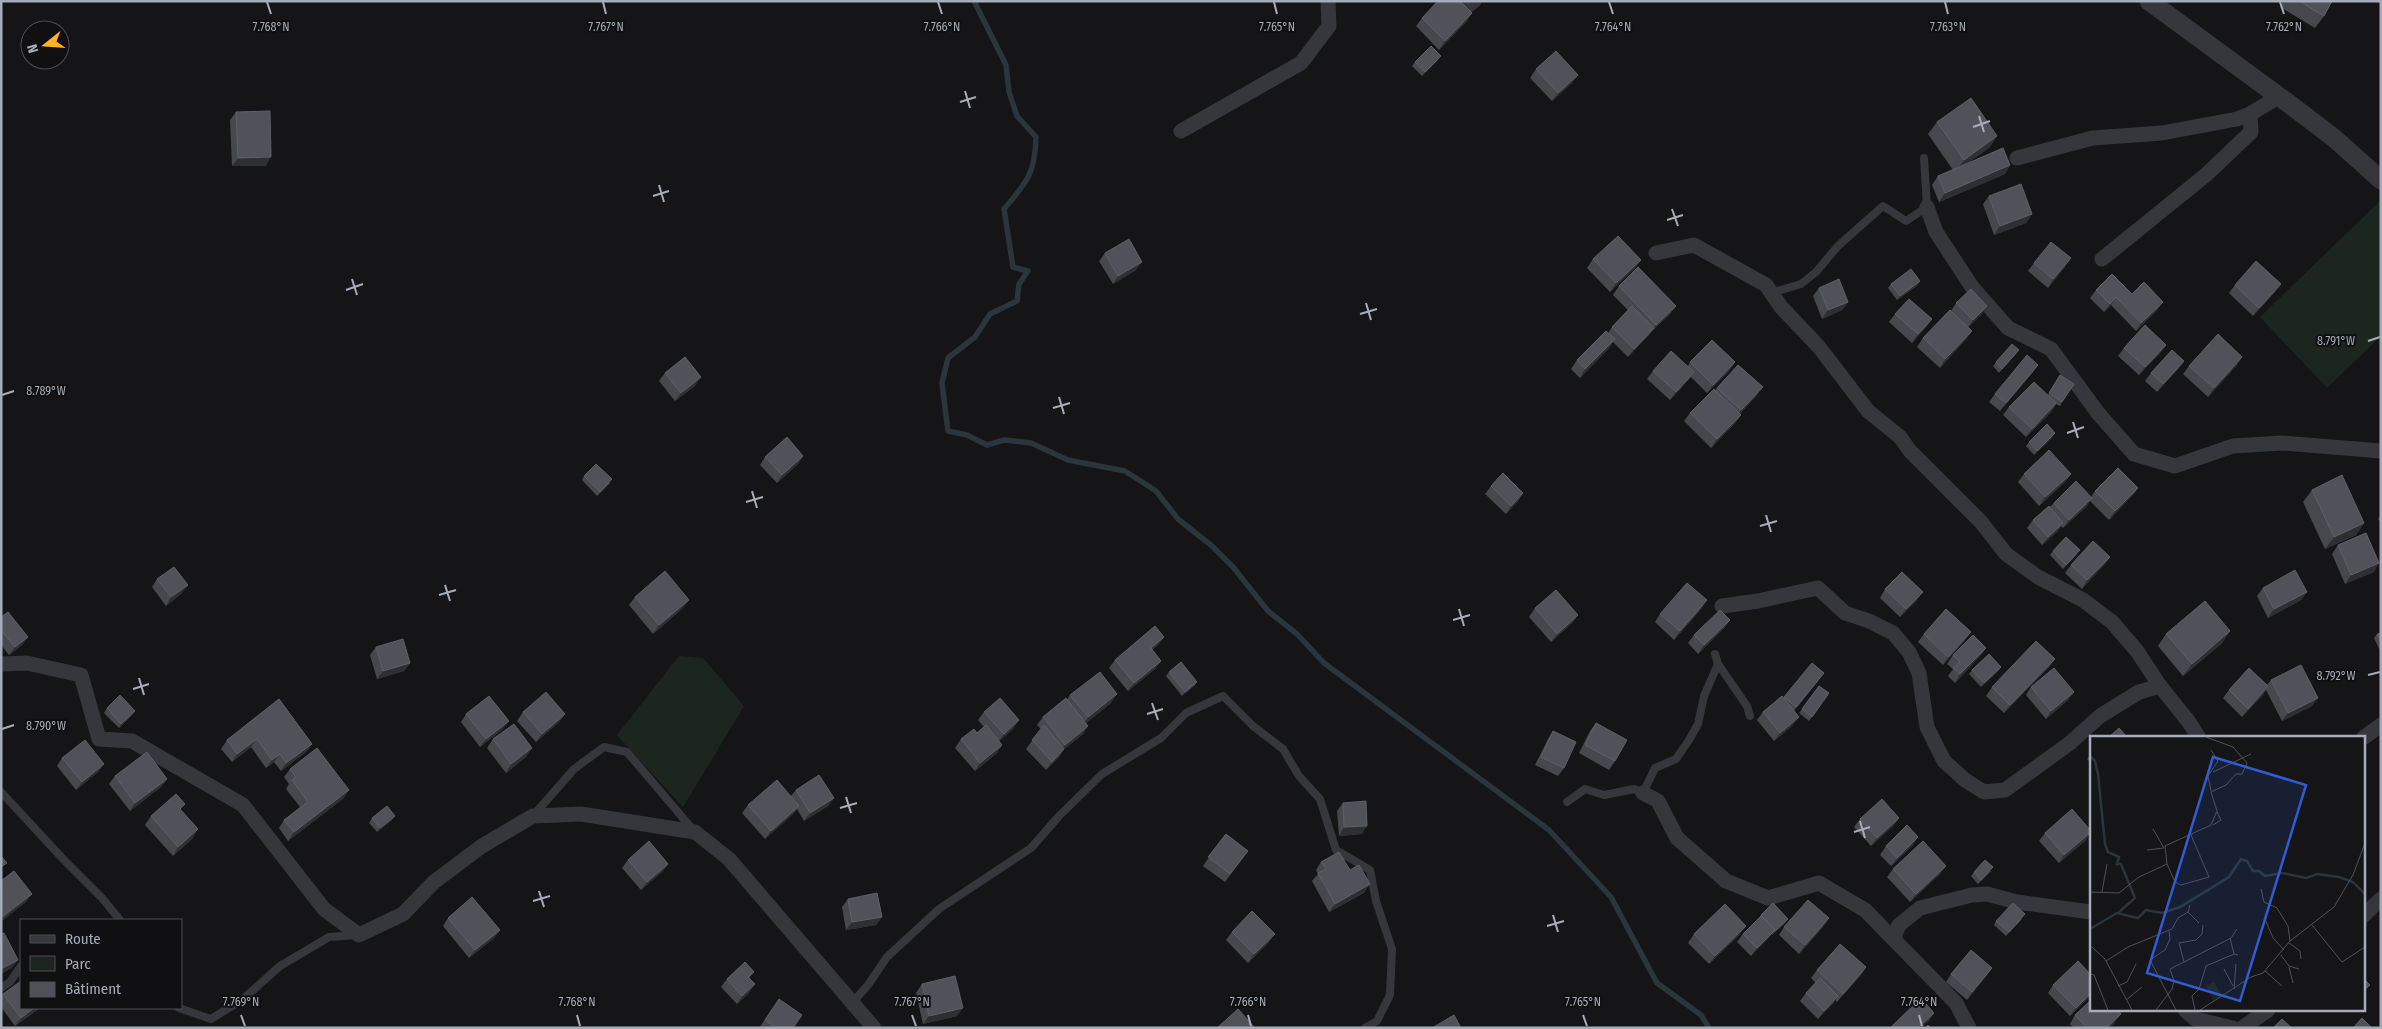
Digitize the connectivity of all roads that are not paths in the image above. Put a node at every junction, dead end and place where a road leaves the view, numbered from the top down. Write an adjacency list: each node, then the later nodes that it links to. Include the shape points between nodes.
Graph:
1 (1328, 1): 5 (street, via 1329,26 1301,63)
2 (2149, 1): 3 (street)
3 (2278, 97): 4 (street); 8 (street, via 2334,138)
4 (2250, 114): 7 (street, via 2162,133 2093,138); 11 (street, via 2251,132 2207,174)
5 (1181, 131)
6 (1924, 158): 9 (lane)
7 (2017, 158)
8 (2381, 180)
9 (1927, 207): 12 (lane, via 1906,221 1883,206 1801,284); 13 (street, via 1936,232 1972,287 2008,328 2051,350 2098,413 2134,454 2175,466 2233,446 2282,443)
10 (1656, 254): 12 (street, via 1694,245 1766,285)
11 (2102, 259)
12 (1771, 293): 18 (street, via 1819,347 1868,411 1900,437 1981,522 2006,554 2038,578 2083,600 2112,622 2137,651)
13 (2381, 451)
14 (1722, 606): 18 (street, via 1818,588 1845,612 1893,633 1909,652 1919,673 1927,727 1944,761 1984,792 2005,790 2070,744 2100,716 2139,692)
15 (1715, 654): 17 (lane)
16 (1, 664): 32 (street, via 27,663 81,674 99,740 132,742 243,805 324,908)
17 (1718, 664): 19 (lane, via 1747,706); 24 (lane, via 1700,708 1698,724 1689,740 1676,759 1656,768)
18 (2160, 686): 21 (street)
19 (1750, 716)
20 (2381, 725): 22 (street)
21 (2197, 736)
22 (2364, 737)
23 (1, 792): 31 (lane)
24 (1643, 793): 25 (lane, via 1634,789 1604,795 1586,790); 33 (street, via 1658,801 1677,838 1726,881 1768,898 1819,883 1860,906)
25 (1567, 802)
26 (533, 816): 27 (street, via 580,814); 27 (lane, via 574,769 604,747 627,752); 32 (street, via 482,846 434,882 403,914)
27 (695, 832): 36 (street, via 729,859)
28 (2381, 899): 30 (street)
29 (2090, 912): 33 (street, via 2017,902 1987,894 1972,895 1920,908 1899,925)
30 (2364, 915)
31 (119, 919)
32 (359, 935): 37 (lane, via 329,937 280,966 242,1000 211,1019)
33 (1894, 938): 42 (street, via 1956,1003)
34 (20, 967): 35 (lane, via 10,982)
35 (1, 988)
36 (853, 1002): 40 (street); 41 (lane, via 887,957 939,909 1031,848 1102,774 1161,738 1186,713 1223,696 1253,726 1283,749 1320,799 1336,850 1370,870 1376,901 1392,949 1390,995 1378,1021)
37 (182, 1009)
38 (2186, 1012): 43 (street, via 2195,1019)
39 (2265, 1012): 44 (street)
40 (874, 1028)
41 (1365, 1028)
42 (1968, 1028)
43 (2233, 1028)
44 (2242, 1028)

